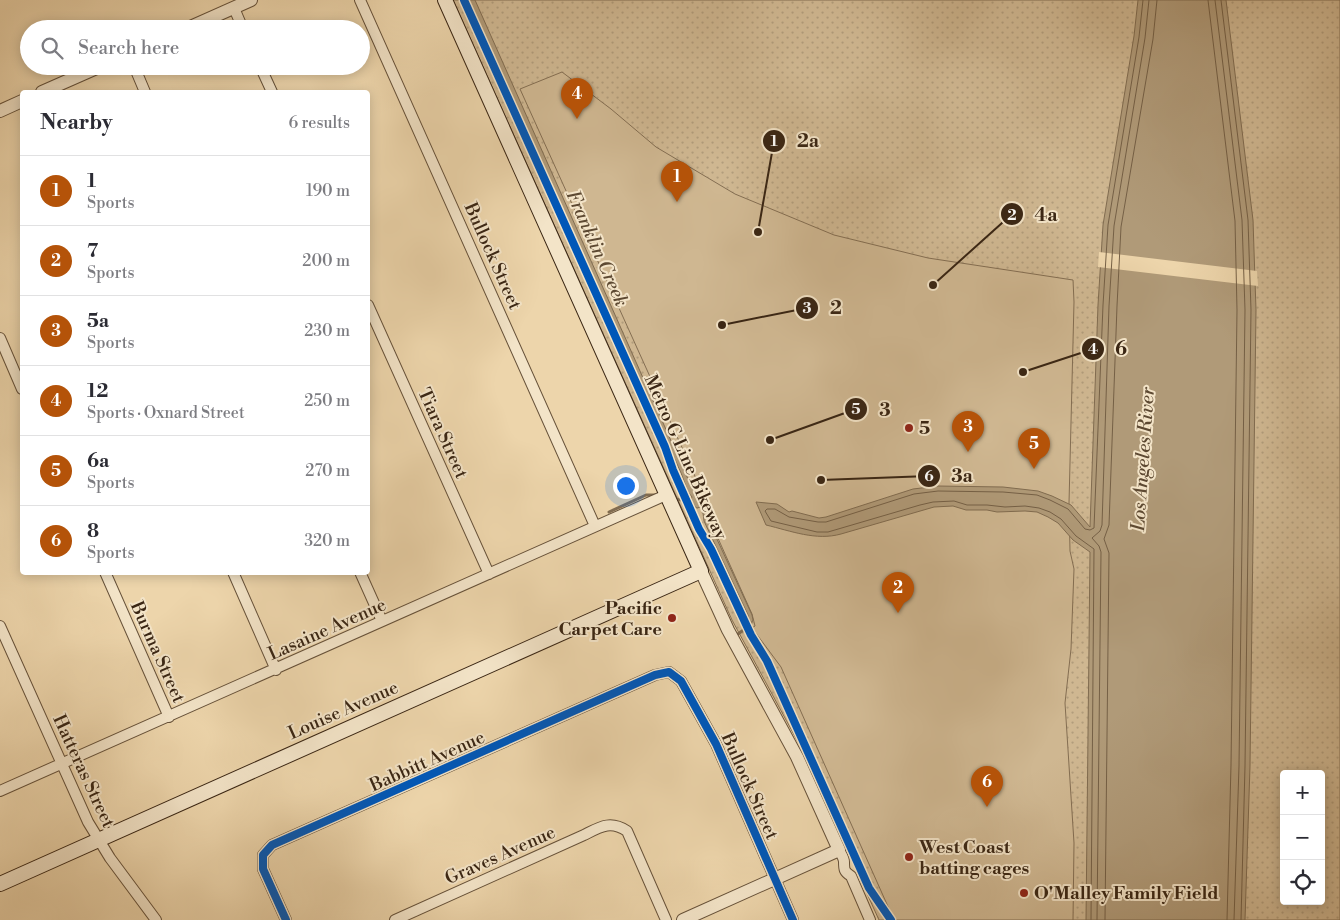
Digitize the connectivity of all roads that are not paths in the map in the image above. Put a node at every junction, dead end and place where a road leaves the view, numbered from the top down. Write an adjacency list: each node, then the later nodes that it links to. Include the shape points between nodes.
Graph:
1 (251, 0): 4 (street)
2 (360, 0): 7 (street, Bullock Street)
3 (444, 0): 20 (main road)
4 (234, 8): 5 (street); 6 (street)
5 (207, 20)
6 (239, 20)
7 (369, 20)
8 (370, 22): 21 (street, Bullock Street)
9 (81, 75): 12 (street)
10 (138, 75): 13 (street)
11 (264, 75): 14 (street)
12 (47, 90)
13 (145, 90)
14 (271, 90)
15 (20, 103): 16 (street)
16 (0, 111)
17 (370, 309): 23 (street, Tiara Street)
18 (0, 338): 19 (street)
19 (20, 384)
20 (666, 495): 21 (street, Lasaine Avenue); 22 (main road)
21 (595, 526): 23 (street, Lasaine Avenue)
22 (701, 571): 35 (main road, Louise Avenue); 36 (street, via 728,630 797,757)
23 (488, 574): 27 (street, Lasaine Avenue)
24 (106, 575): 32 (street, Burma Street)
25 (233, 575): 30 (street)
26 (361, 575): 27 (street)
27 (382, 621): 30 (street, Lasaine Avenue)
28 (0, 626): 29 (street, Hatteras Street)
29 (5, 650): 33 (street, Hatteras Street)
30 (276, 670): 32 (street, Lasaine Avenue)
31 (669, 672): 37 (street, Bullock Street, via 681,681 716,744); 40 (street, Babbitt Avenue, via 655,675 272,845 264,855 263,869)
32 (169, 717): 33 (street, Lasaine Avenue)
33 (62, 764): 34 (street, Lasaine Avenue); 35 (street, Hatteras Street)
34 (0, 791)
35 (98, 840): 38 (main road, Louise Avenue); 39 (street, Hatteras Street)
36 (839, 850): 37 (street); 45 (street, via 843,867 851,876)
37 (775, 879): 43 (street); 44 (street, Bullock Street)
38 (0, 884)
39 (156, 920)
40 (286, 920)
41 (395, 920): 42 (street, Graves Avenue, via 600,827 612,825 620,826 632,839)
42 (666, 920)
43 (683, 920)
44 (793, 920)
45 (870, 920)

